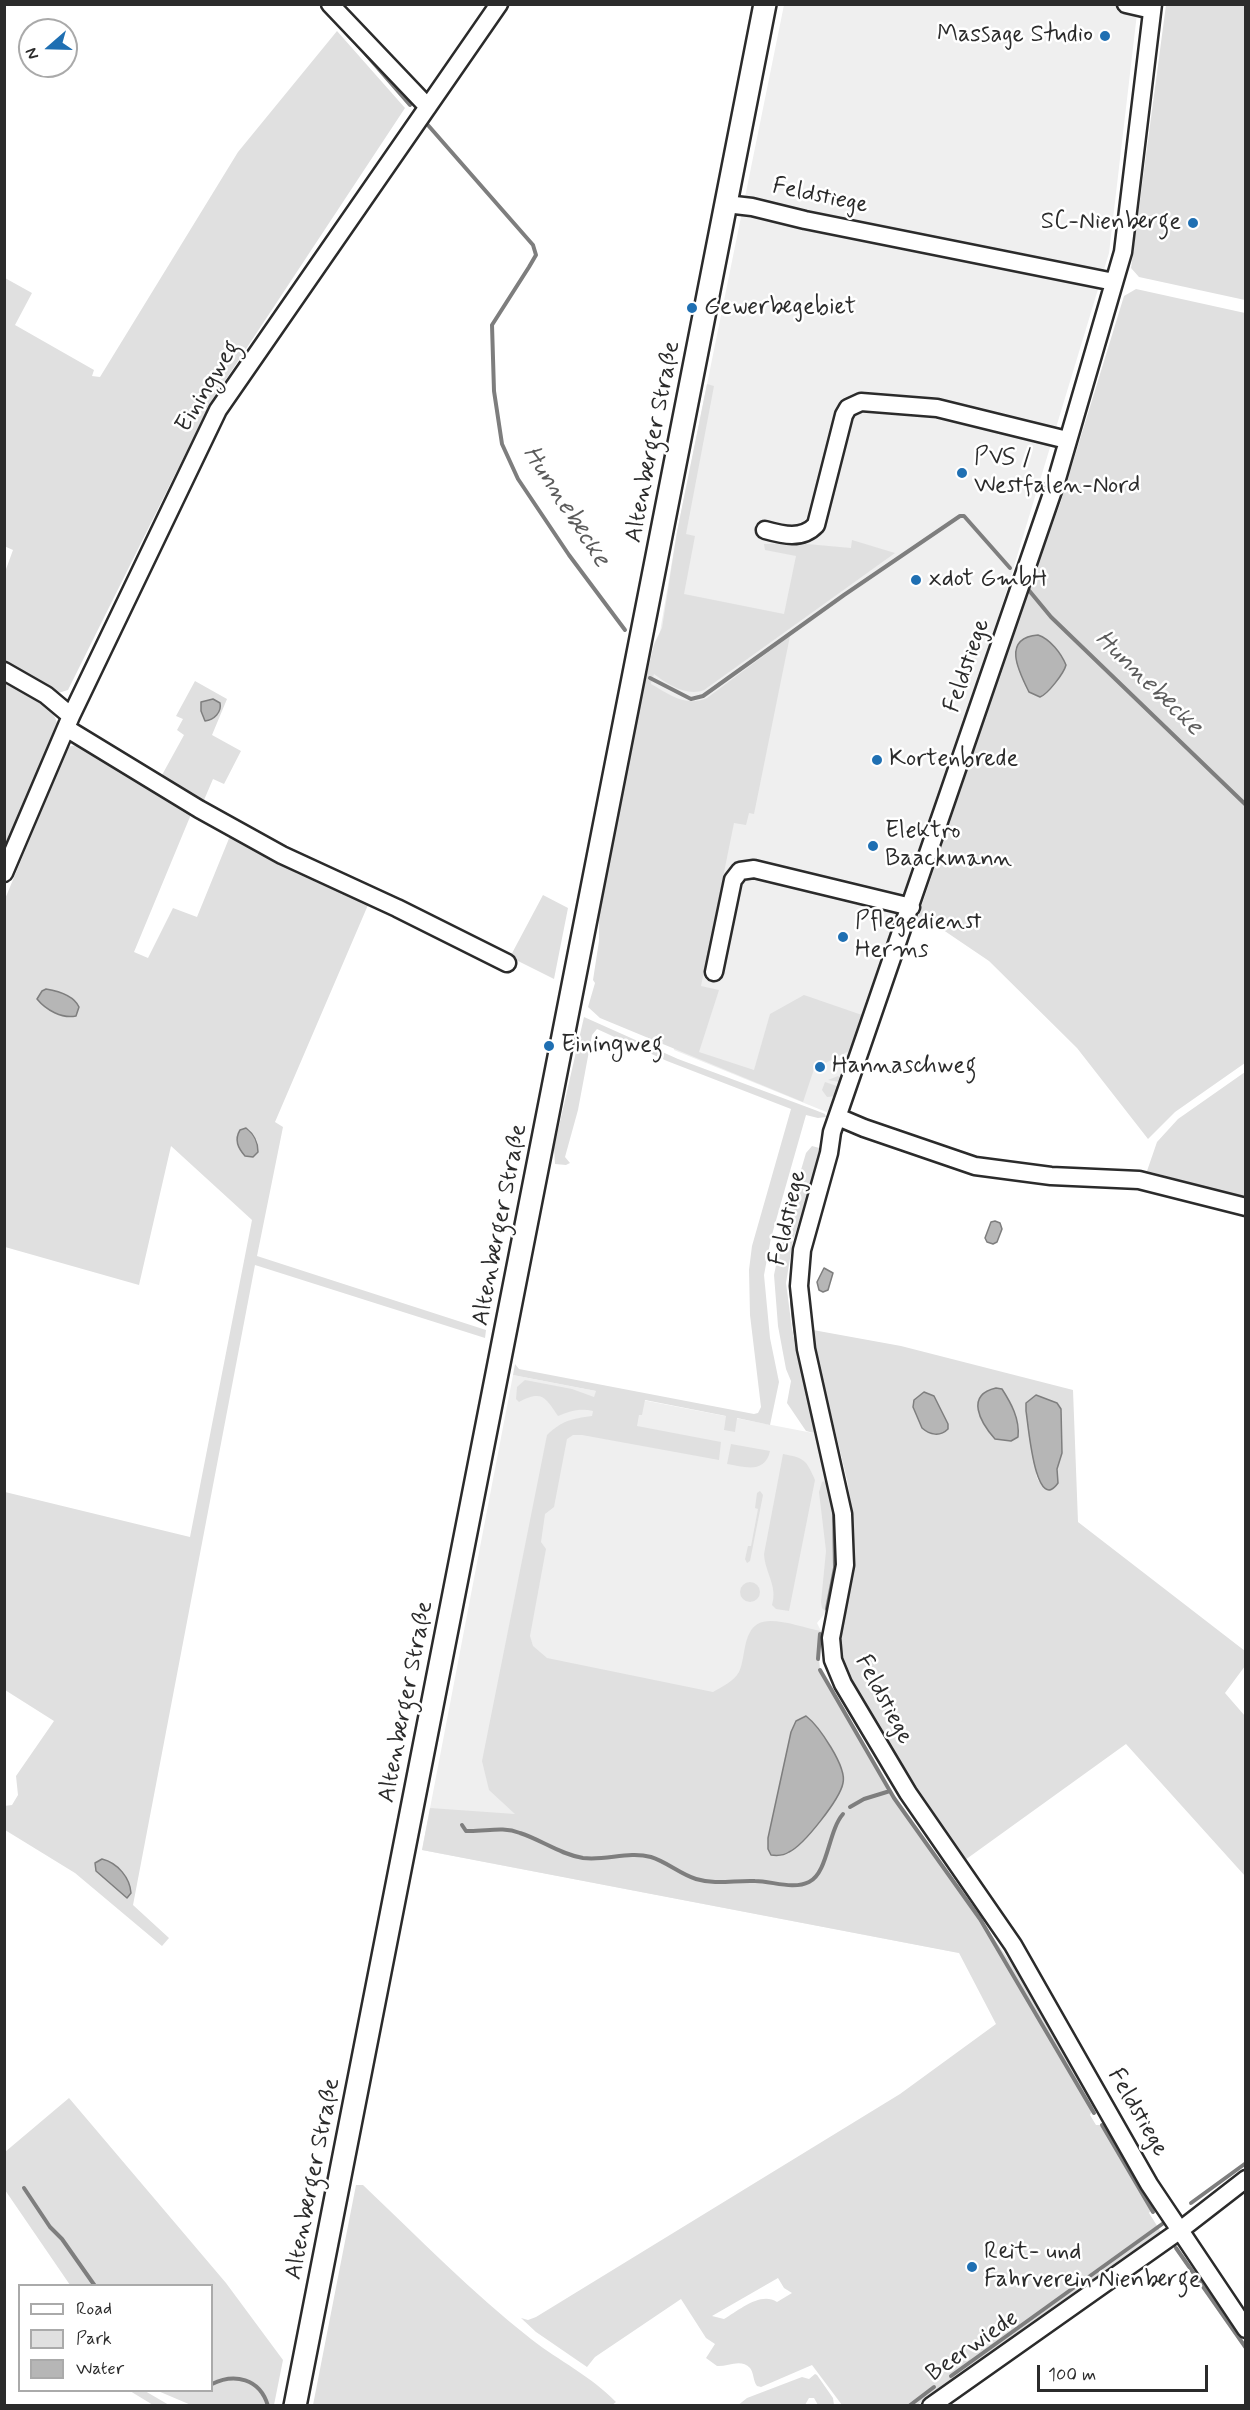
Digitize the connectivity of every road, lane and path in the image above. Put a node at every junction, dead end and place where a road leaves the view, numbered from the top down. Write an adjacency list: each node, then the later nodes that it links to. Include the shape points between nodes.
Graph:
1 (330, 4): 6 (street)
2 (499, 4): 6 (street, Einingweg)
3 (765, 4): 7 (main road, Altenberger Straße)
4 (1126, 4): 5 (street)
5 (1153, 7): 8 (street, Feldstiege, via 1123,252)
6 (429, 107): 12 (street, Einingweg, via 218,410)
7 (726, 204): 8 (street, Feldstiege); 22 (main road, Altenberger Straße)
8 (1114, 282): 9 (street, Feldstiege)
9 (1067, 440): 10 (street, via 937,408 861,402 848,408 844,415 816,525 801,535); 14 (street, Feldstiege)
10 (765, 530)
11 (4, 671): 12 (street, via 46,696)
12 (69, 722): 13 (street, Einingweg); 15 (street, via 199,809 282,855)
13 (4, 873)
14 (911, 907): 16 (street, via 754,869 740,871 733,880); 17 (street, Feldstiege)
15 (507, 963)
16 (714, 972)
17 (838, 1117): 18 (street, via 975,1166 1051,1176 1139,1180); 20 (street, Feldstiege, via 802,1250 799,1286 806,1348 843,1514 845,1565 831,1638 834,1660 846,1690 908,1792 1013,1945)
18 (1245, 1207)
19 (1245, 2179): 20 (street, Beerwiede)
20 (1179, 2230): 21 (street, Feldstiege); 23 (street, Beerwiede)
21 (1245, 2329)
22 (295, 2406)
23 (931, 2406)

